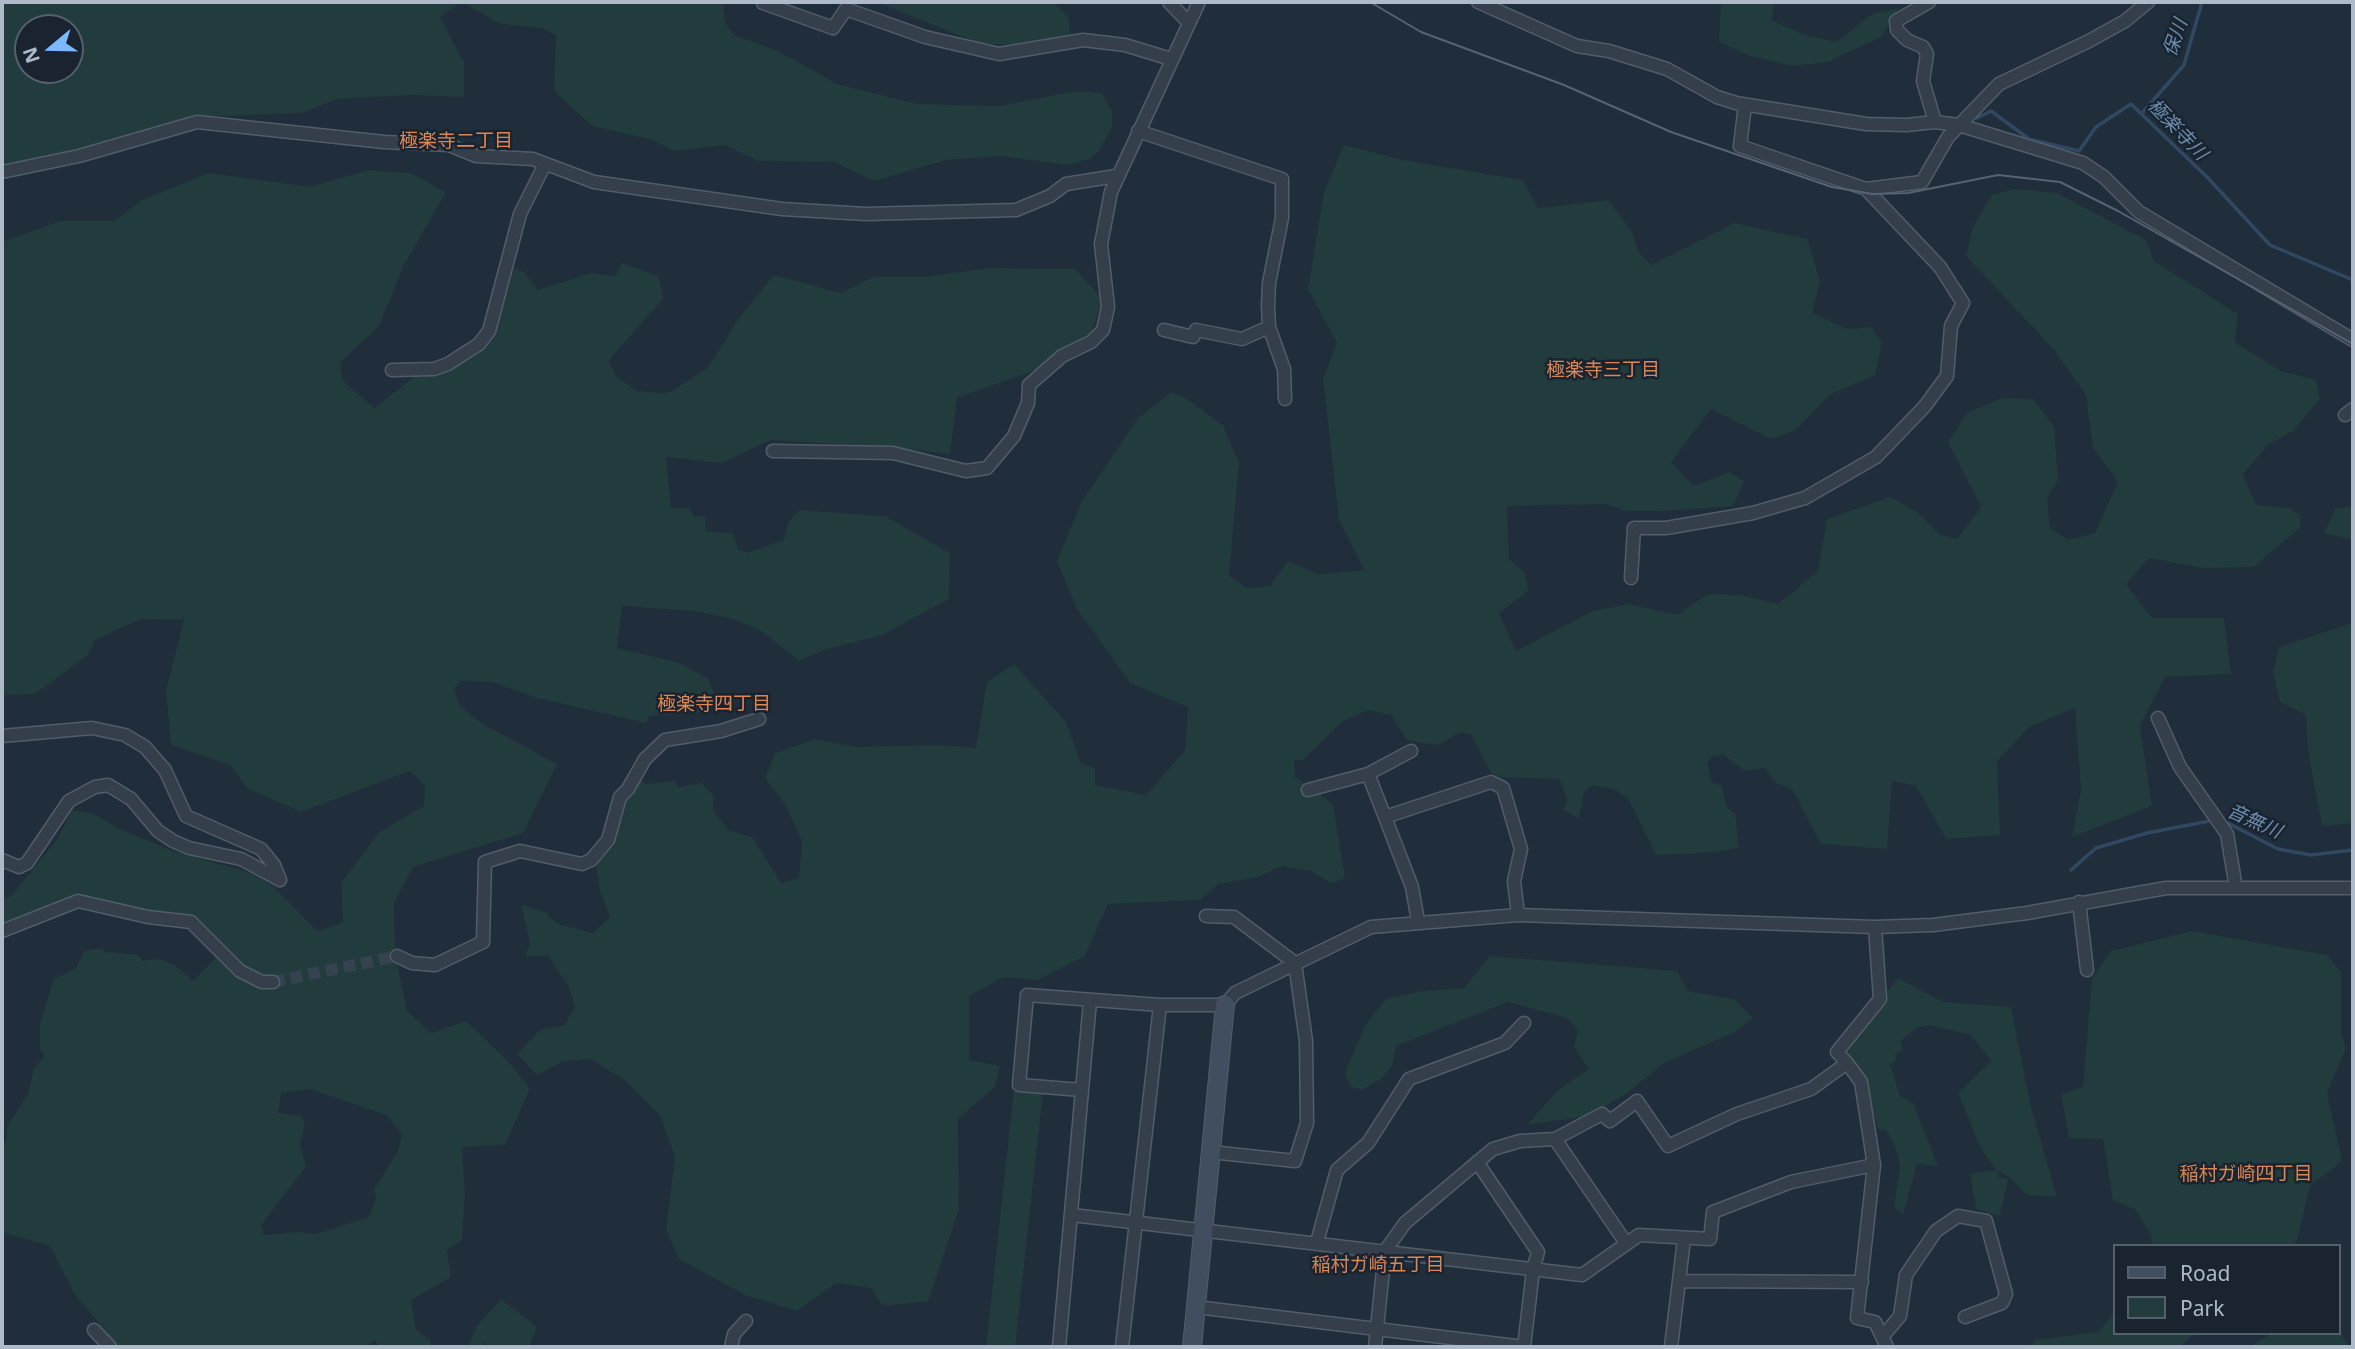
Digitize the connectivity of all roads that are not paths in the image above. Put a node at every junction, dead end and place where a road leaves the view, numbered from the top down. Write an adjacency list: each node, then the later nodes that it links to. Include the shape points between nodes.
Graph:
1 (1169, 2): 7 (street)
2 (1199, 2): 7 (street)
3 (1478, 2): 9 (street, via 1577,46 1667,69 1717,97)
4 (1929, 2): 10 (street, via 1895,21 1897,30 1927,54 1923,81)
5 (2148, 2): 11 (street, via 2099,36 1998,85)
6 (763, 3): 8 (street, via 833,28 846,9 925,37 999,54 1083,40 1125,45)
7 (1188, 22): 8 (street)
8 (1171, 59): 12 (street)
9 (1745, 105): 10 (street, via 1866,124); 16 (street, via 1740,146)
10 (1935, 122): 11 (street)
11 (1959, 125): 16 (street, via 1922,182); 19 (street, via 2082,163 2104,177 2139,212)
12 (1138, 131): 15 (street); 17 (street, via 1282,178 1282,218 1269,283)
13 (545, 164): 14 (street, via 533,159 476,156 449,145 197,122 79,156); 15 (street, via 594,182 782,209 866,215 1016,210 1066,184); 20 (street, via 520,214 489,331 471,349 435,369)
14 (2, 172)
15 (1116, 176): 22 (street, via 1101,244 1108,307 1103,330 1091,342 1062,356 1029,385 1028,403 1014,436 986,468 966,471 892,453)
16 (1866, 188): 23 (street, via 1940,267 1963,303 1951,326 1947,376 1876,457 1805,498 1753,513 1667,528 1634,527)
17 (1269, 327): 18 (street, via 1242,339 1196,330 1193,337); 21 (street, via 1284,369)
18 (1164, 330)
19 (2353, 340)
20 (392, 370)
21 (1285, 399)
22 (773, 451)
23 (1631, 578)
24 (2158, 718): 32 (street, via 2180,767 2227,834)
25 (759, 719): 40 (street, via 721,731 664,740 620,797 608,840 591,860 582,864 520,850 485,862 483,942 435,965)
26 (2, 736): 31 (street, via 92,728 125,735 145,747 165,770 186,816 261,849 280,880 241,859 173,841 158,831 131,799 108,785 69,800 27,863 19,867)
27 (1411, 751): 28 (street)
28 (1368, 774): 29 (street); 30 (street)
29 (1307, 790)
30 (1385, 817): 35 (street, via 1498,783 1515,821 1521,849 1514,881); 37 (street, via 1412,887)
31 (2, 860)
32 (2236, 888): 33 (street); 34 (street, via 2166,888)
33 (2353, 888)
34 (2079, 902): 38 (street, via 1964,922); 42 (street)
35 (1518, 915): 37 (street); 38 (street)
36 (1206, 916): 41 (street, via 1234,916)
37 (1418, 921): 41 (street, via 1371,927)
38 (1875, 927): 48 (street, via 1880,999 1837,1052)
39 (2, 931): 43 (street, via 78,901 191,922 240,971)
40 (397, 956)
41 (1296, 963): 46 (street, via 1235,993); 51 (street, via 1306,1041 1307,1123 1296,1161)
42 (2087, 970)
43 (273, 982)
44 (1090, 1001): 45 (street); 49 (street); 49 (street, via 1027,995 1018,1085)
45 (1160, 1005): 46 (street); 55 (street)
46 (1225, 1005): 51 (street)
47 (1524, 1023): 58 (street, via 1505,1043 1409,1079 1368,1143 1337,1170)
48 (1847, 1063): 50 (street, via 1811,1089 1737,1114 1668,1146 1637,1101 1610,1121 1602,1114); 53 (street, via 1861,1082)
49 (1082, 1090): 54 (street)
50 (1555, 1139): 52 (street, via 1520,1141 1493,1149); 59 (street)
51 (1211, 1152): 56 (street)
52 (1477, 1162): 60 (street, via 1405,1223); 61 (street, via 1538,1252)
53 (1874, 1165): 57 (street, via 1791,1182 1713,1212 1710,1239); 63 (street)
54 (1072, 1215): 55 (street); 72 (street)
55 (1136, 1223): 56 (street); 73 (street)
56 (1203, 1230): 58 (street); 64 (street)
57 (1684, 1239): 59 (street, via 1639,1236); 62 (street)
58 (1317, 1242): 60 (street)
59 (1626, 1243): 61 (street, via 1582,1275)
60 (1385, 1251): 61 (street); 67 (street)
61 (1533, 1270): 76 (street)
62 (1679, 1281): 63 (street); 77 (street)
63 (1862, 1282): 69 (street, via 1857,1318 1875,1322)
64 (1196, 1307): 67 (street); 74 (street)
65 (1965, 1317): 69 (street, via 2002,1303 2007,1294 1986,1221 1958,1216 1936,1231 1906,1275 1900,1316)
66 (746, 1321): 71 (street, via 734,1334)
67 (1377, 1329): 75 (street); 76 (street)
68 (94, 1330): 70 (street)
69 (1885, 1341)
70 (110, 1347)
71 (731, 1347)
72 (1059, 1347)
73 (1122, 1347)
74 (1192, 1347)
75 (1375, 1347)
76 (1524, 1347)
77 (1671, 1347)

